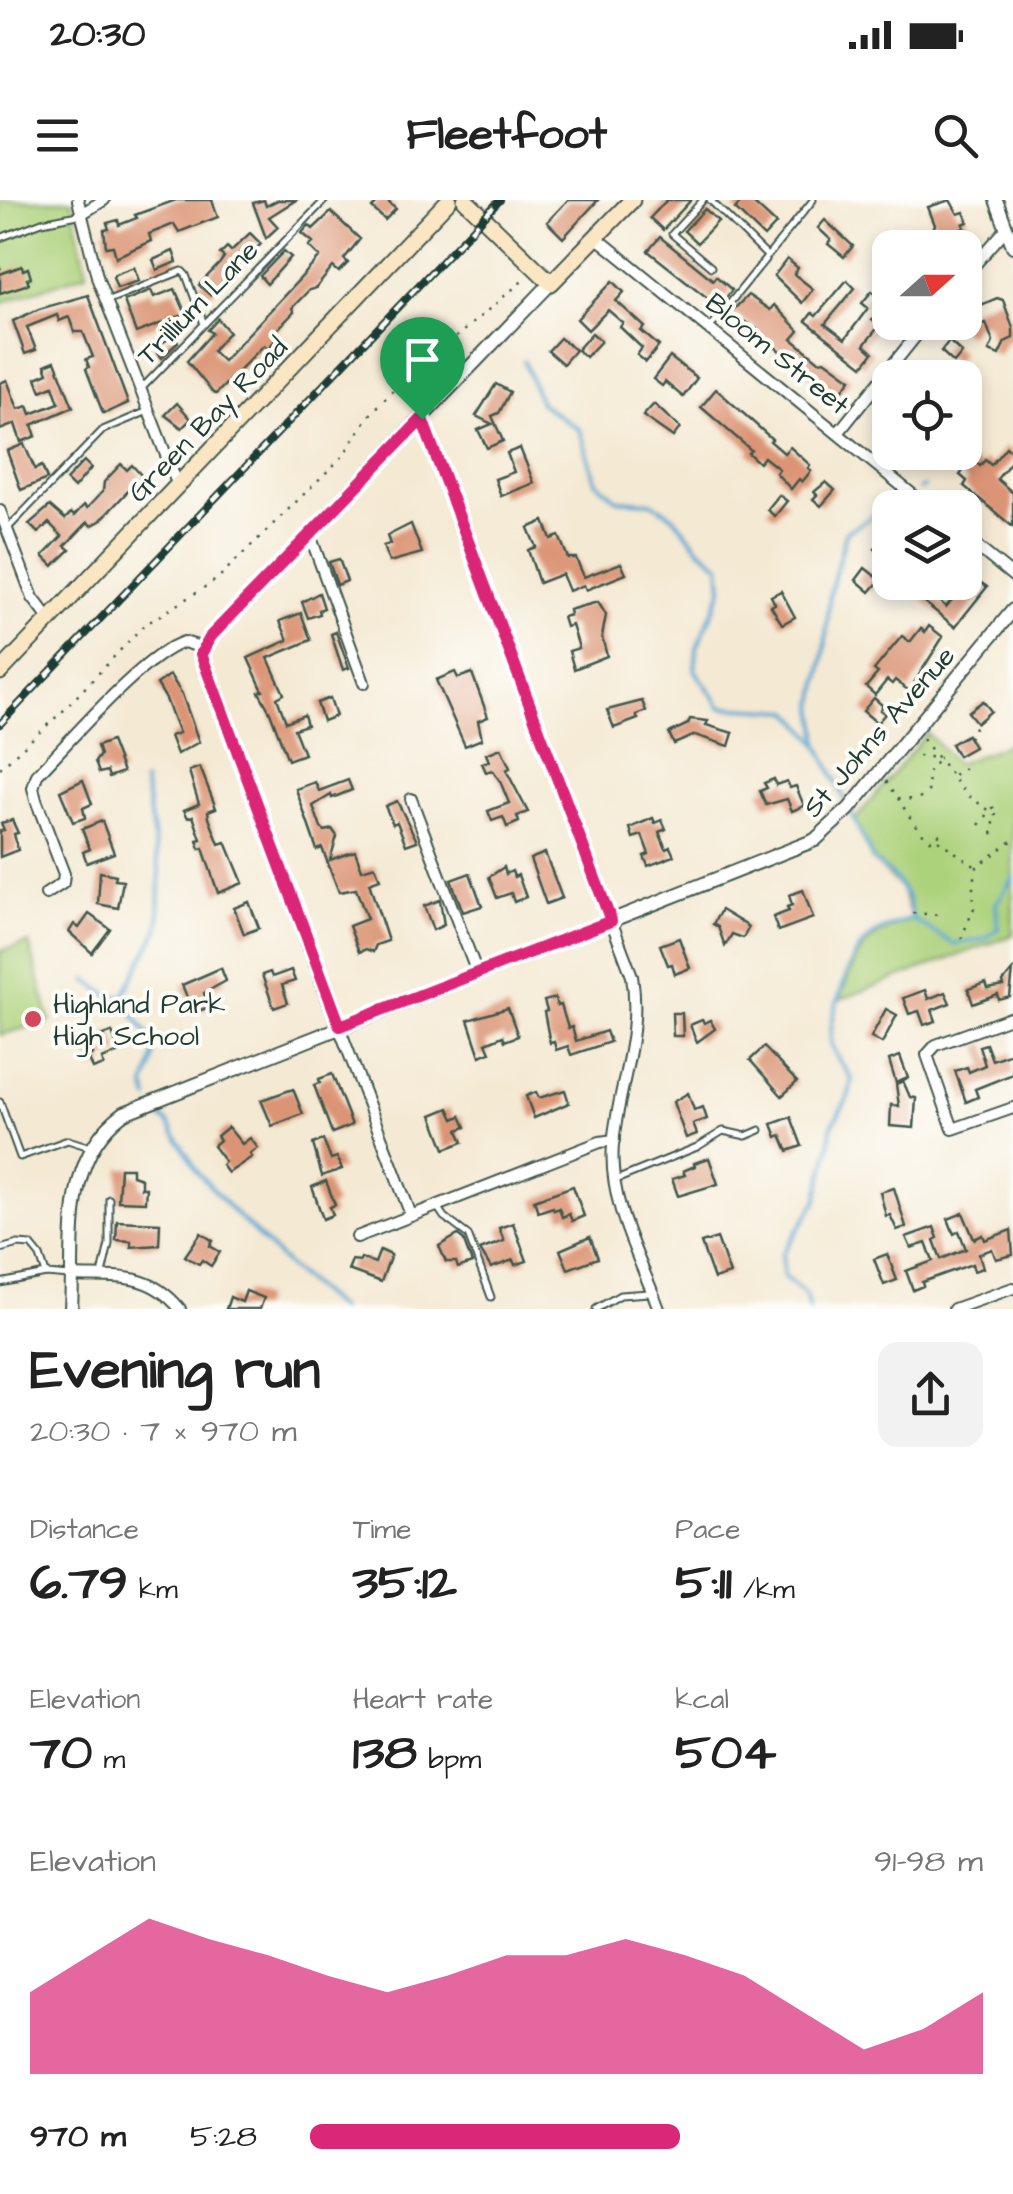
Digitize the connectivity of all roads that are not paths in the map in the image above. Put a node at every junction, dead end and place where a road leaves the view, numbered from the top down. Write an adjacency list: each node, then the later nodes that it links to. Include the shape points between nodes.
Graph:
1 (78, 200): 10 (street)
2 (104, 200): 10 (street)
3 (325, 200): 21 (lane, Trillium Lane)
4 (449, 200): 28 (main road, Green Bay Road)
5 (465, 200): 18 (main road)
6 (632, 200): 13 (main road)
7 (707, 200): 15 (lane); 17 (lane, via 672,234)
8 (814, 200): 15 (lane)
9 (996, 200): 11 (street)
10 (81, 214): 12 (lane); 20 (street)
11 (1006, 229): 14 (street); 16 (street)
12 (0, 238)
13 (591, 242): 18 (main road); 19 (main road); 22 (street, Bloom Street)
14 (1013, 246)
15 (768, 256): 22 (lane)
16 (982, 257)
17 (710, 267)
18 (534, 270): 19 (main road)
19 (551, 283): 26 (street)
20 (106, 301): 21 (lane, via 182,271); 24 (street)
21 (204, 324): 24 (lane, Trillium Lane)
22 (709, 328): 27 (street, Bloom Street)
23 (913, 340): 27 (street)
24 (140, 390): 25 (street)
25 (148, 412): 28 (street); 31 (lane, via 104,430)
26 (422, 419): 32 (street); 42 (street)
27 (838, 433): 29 (street, Bloom Street)
28 (178, 486): 36 (main road, Green Bay Road)
29 (907, 490)
30 (0, 511): 31 (street)
31 (7, 528): 36 (street, via 32,598)
32 (310, 534): 37 (street); 39 (street)
33 (982, 551): 34 (street)
34 (1013, 576)
35 (1013, 610): 42 (street, St Johns Avenue, via 882,779 828,831 793,851)
36 (50, 620): 38 (main road, Green Bay Road)
37 (203, 648): 41 (street, via 184,642 162,653 37,775 32,788 64,874 63,884); 45 (street, via 201,658)
38 (0, 672)
39 (364, 683)
40 (411, 799): 43 (street)
41 (46, 894)
42 (611, 921): 43 (street, St Johns Avenue); 49 (street, via 636,1001)
43 (477, 973): 45 (street, St Johns Avenue)
44 (1013, 1017): 47 (street, via 927,1054 953,1129)
45 (340, 1026): 50 (street, St Johns Avenue, via 140,1105 111,1122); 54 (street)
46 (0, 1102): 50 (lane, via 20,1157 68,1140)
47 (1013, 1108)
48 (760, 1130): 51 (lane, via 746,1136 723,1130)
49 (614, 1140): 51 (street); 53 (street)
50 (90, 1147): 58 (street, via 79,1179)
51 (613, 1181): 62 (street)
52 (109, 1200): 59 (lane)
53 (436, 1206): 54 (street); 63 (lane, via 468,1235)
54 (411, 1215): 55 (street)
55 (357, 1237)
56 (0, 1248): 57 (lane, via 31,1245)
57 (46, 1274): 58 (lane); 60 (lane)
58 (73, 1276): 59 (street); 64 (street)
59 (102, 1277): 65 (street, via 153,1284)
60 (0, 1284)
61 (1013, 1288): 68 (street)
62 (653, 1293): 66 (lane, via 620,1296); 67 (street)
63 (491, 1297)
64 (72, 1309)
65 (180, 1309)
66 (596, 1309)
67 (659, 1309)
68 (954, 1309)

